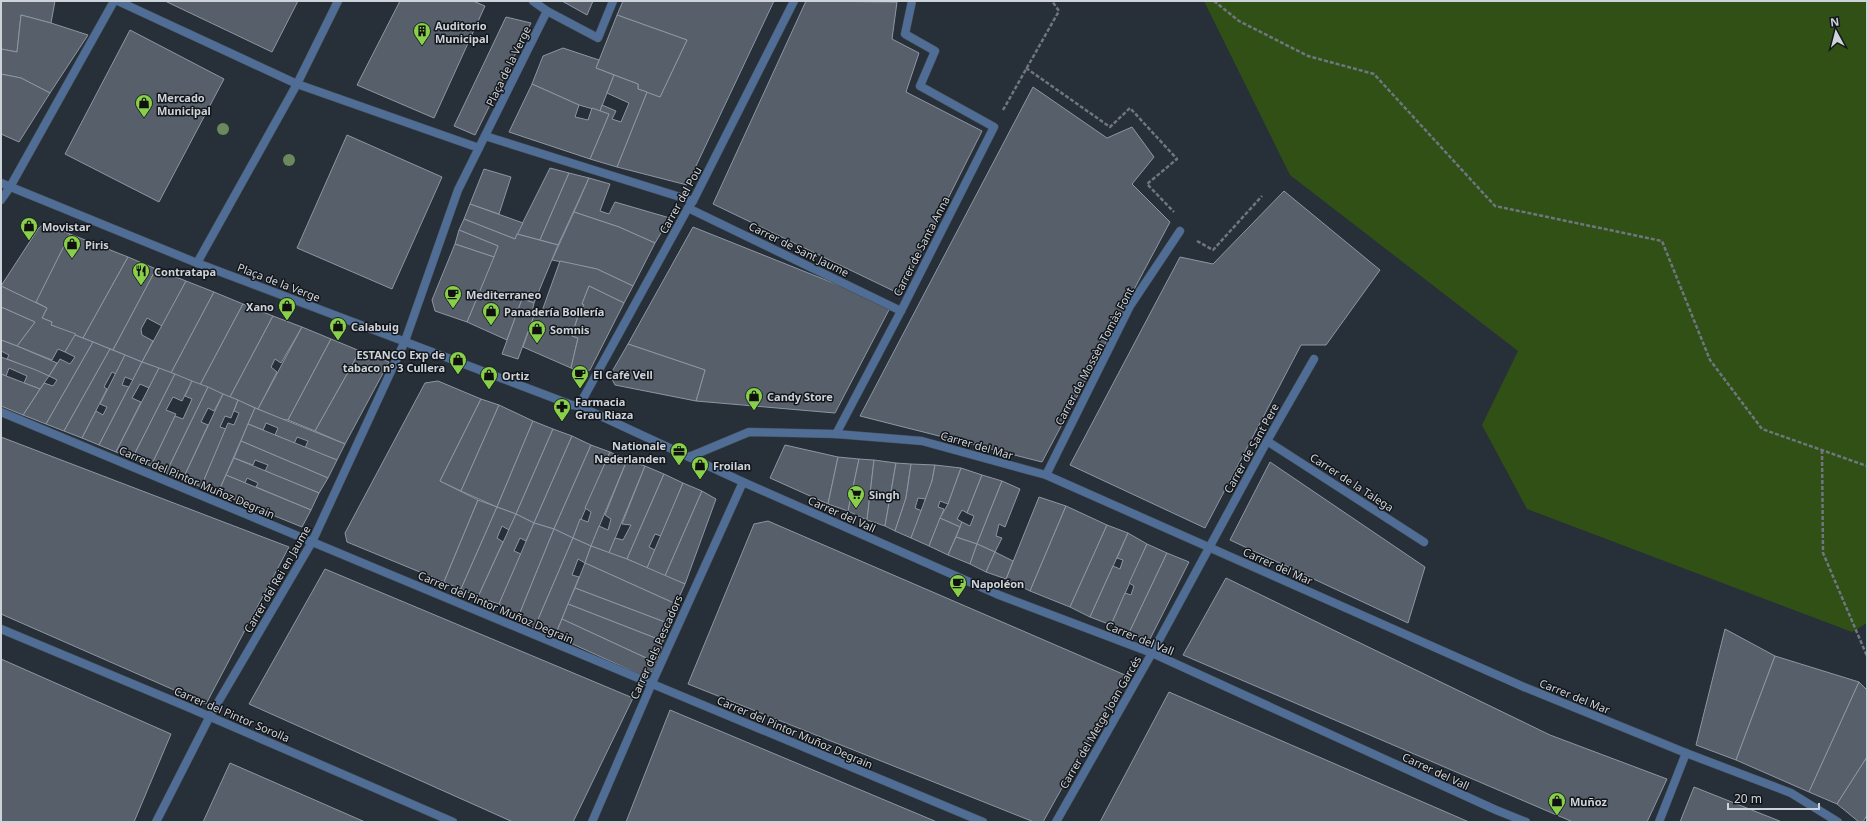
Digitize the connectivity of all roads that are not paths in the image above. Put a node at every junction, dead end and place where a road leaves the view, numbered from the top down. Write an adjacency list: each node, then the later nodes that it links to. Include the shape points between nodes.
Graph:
1 (114, 1): 13 (street)
2 (118, 1): 9 (street)
3 (338, 1): 9 (street)
4 (533, 1): 8 (street)
5 (613, 1): 8 (street, via 598,38)
6 (794, 1): 15 (street, Carrer del Pou)
7 (912, 1): 18 (street, Carrer de Santa Anna, via 905,34 935,51 920,86 994,127)
8 (547, 11): 10 (street, Plaça de la Verge)
9 (297, 84): 11 (street); 17 (street)
10 (485, 136): 11 (street, Plaça de la Verge); 15 (street, Carrer de Sant Jaume)
11 (479, 148): 19 (street, Plaça de la Verge, via 458,190)
12 (1, 183): 13 (street, Plaça de la Verge)
13 (10, 187): 14 (street); 17 (street, Plaça de la Verge)
14 (1, 200)
15 (691, 204): 18 (street, Carrer de Sant Jaume); 21 (street, Carrer del Pou)
16 (1180, 232): 26 (street, Carrer de Mossèn Tomàs Font, via 1130,306)
17 (197, 263): 19 (street, Plaça de la Verge)
18 (901, 311): 23 (street, Carrer de Santa Anna)
19 (405, 341): 21 (street, Carrer del Vall); 28 (street, Carrer del Rei en Jaume)
20 (1314, 359): 24 (street, Carrer de Sant Pere)
21 (579, 406): 25 (street, Carrer del Vall)
22 (1, 412): 28 (street, Carrer del Pintor Muñoz Degrain)
23 (836, 434): 25 (street, Carrer del Mar, via 749,432); 26 (street, Carrer del Mar, via 922,440)
24 (1267, 441): 29 (street, Carrer de la Talega); 30 (street, Carrer de Sant Pere)
25 (689, 457): 27 (street, Carrer del Vall)
26 (1046, 474): 30 (street, Carrer del Mar)
27 (743, 482): 32 (street, Carrer del Vall, via 999,595); 33 (street, Carrer dels Pescadors)
28 (312, 542): 33 (street, Carrer del Pintor Muñoz Degrain); 34 (street, Carrer del Rei en Jaume)
29 (1424, 542)
30 (1209, 548): 32 (street, Carrer del Metge Joan Garcés); 35 (street, Carrer del Mar, via 1524,687)
31 (1, 629): 34 (street, Carrer del Pintor Sorolla)
32 (1152, 653): 40 (street, Carrer del Metge Joan Garcés); 41 (street, Carrer del Vall)
33 (652, 684): 38 (street, Carrer dels Pescadors); 39 (street, Carrer del Pintor Muñoz Degrain)
34 (210, 716): 36 (street, Carrer del Rei en Jaume); 37 (street, Carrer del Pintor Sorolla)
35 (1686, 753): 42 (street); 43 (street, Carrer del Mar, via 1791,794)
36 (156, 822)
37 (453, 822)
38 (592, 822)
39 (983, 822)
40 (1056, 822)
41 (1526, 822)
42 (1660, 822)
43 (1838, 822)

